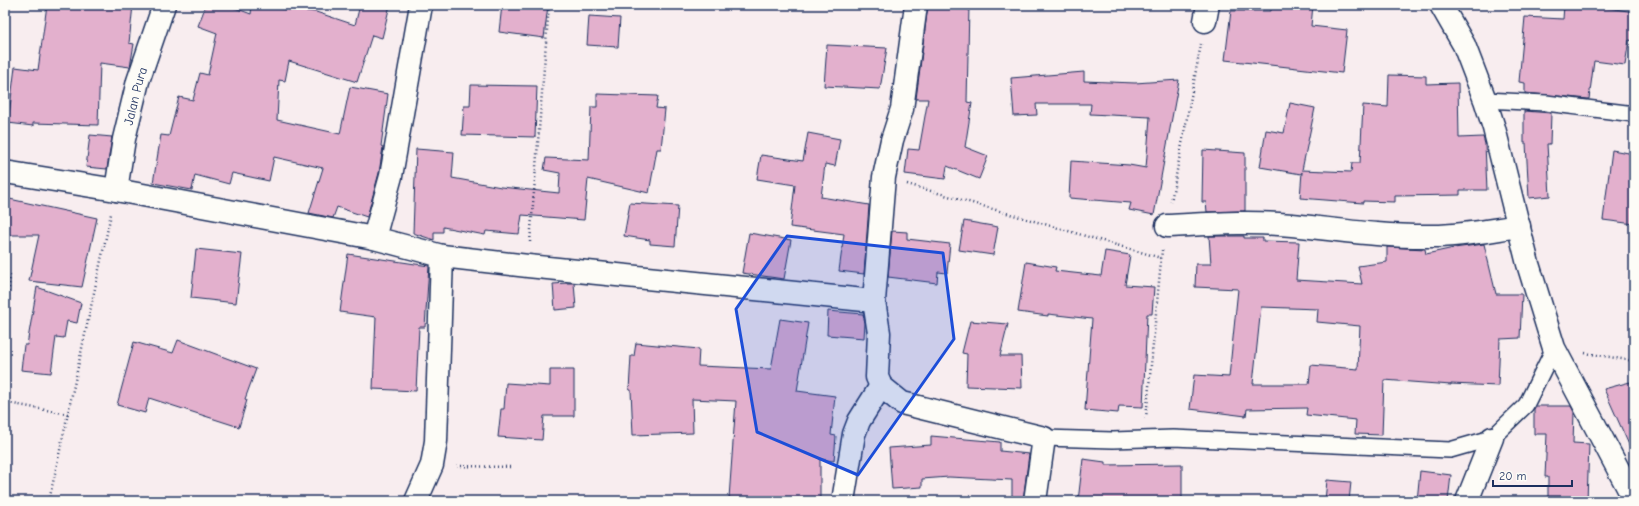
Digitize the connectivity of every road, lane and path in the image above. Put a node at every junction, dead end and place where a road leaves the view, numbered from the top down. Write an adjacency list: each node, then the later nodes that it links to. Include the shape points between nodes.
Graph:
1 (164, 5): 10 (street, Jalan Pura, via 138,81 124,139)
2 (421, 5): 13 (street, via 391,176)
3 (550, 5): 16 (path)
4 (916, 5): 9 (street, via 902,109)
5 (1441, 5): 6 (street, via 1464,45)
6 (1485, 100): 7 (lane, via 1546,103); 12 (street)
7 (1634, 114)
8 (5, 172): 10 (street)
9 (884, 177): 15 (path); 18 (street)
10 (116, 190): 13 (street); 24 (path)
11 (1167, 226): 12 (street, via 1266,224 1435,236)
12 (1519, 226): 20 (street)
13 (374, 238): 14 (street)
14 (442, 256): 16 (street); 27 (street, via 439,393)
15 (1162, 258)
16 (528, 266): 18 (street)
17 (10, 274): 19 (path)
18 (874, 301): 22 (street, via 879,333 877,377)
19 (5, 340)
20 (1554, 348): 21 (path); 26 (lane, via 1526,405); 29 (street)
21 (1634, 361)
22 (881, 386): 25 (street, via 902,403); 32 (street, via 859,421 854,434)
23 (5, 400): 24 (path, via 8,403)
24 (68, 414): 30 (path)
25 (1044, 438): 26 (lane, via 1173,438 1450,450); 33 (street)
26 (1492, 438): 34 (street)
27 (432, 465): 28 (path); 31 (street)
28 (513, 467)
29 (1634, 499)
30 (49, 501)
31 (416, 501)
32 (843, 501)
33 (1035, 501)
34 (1467, 501)

